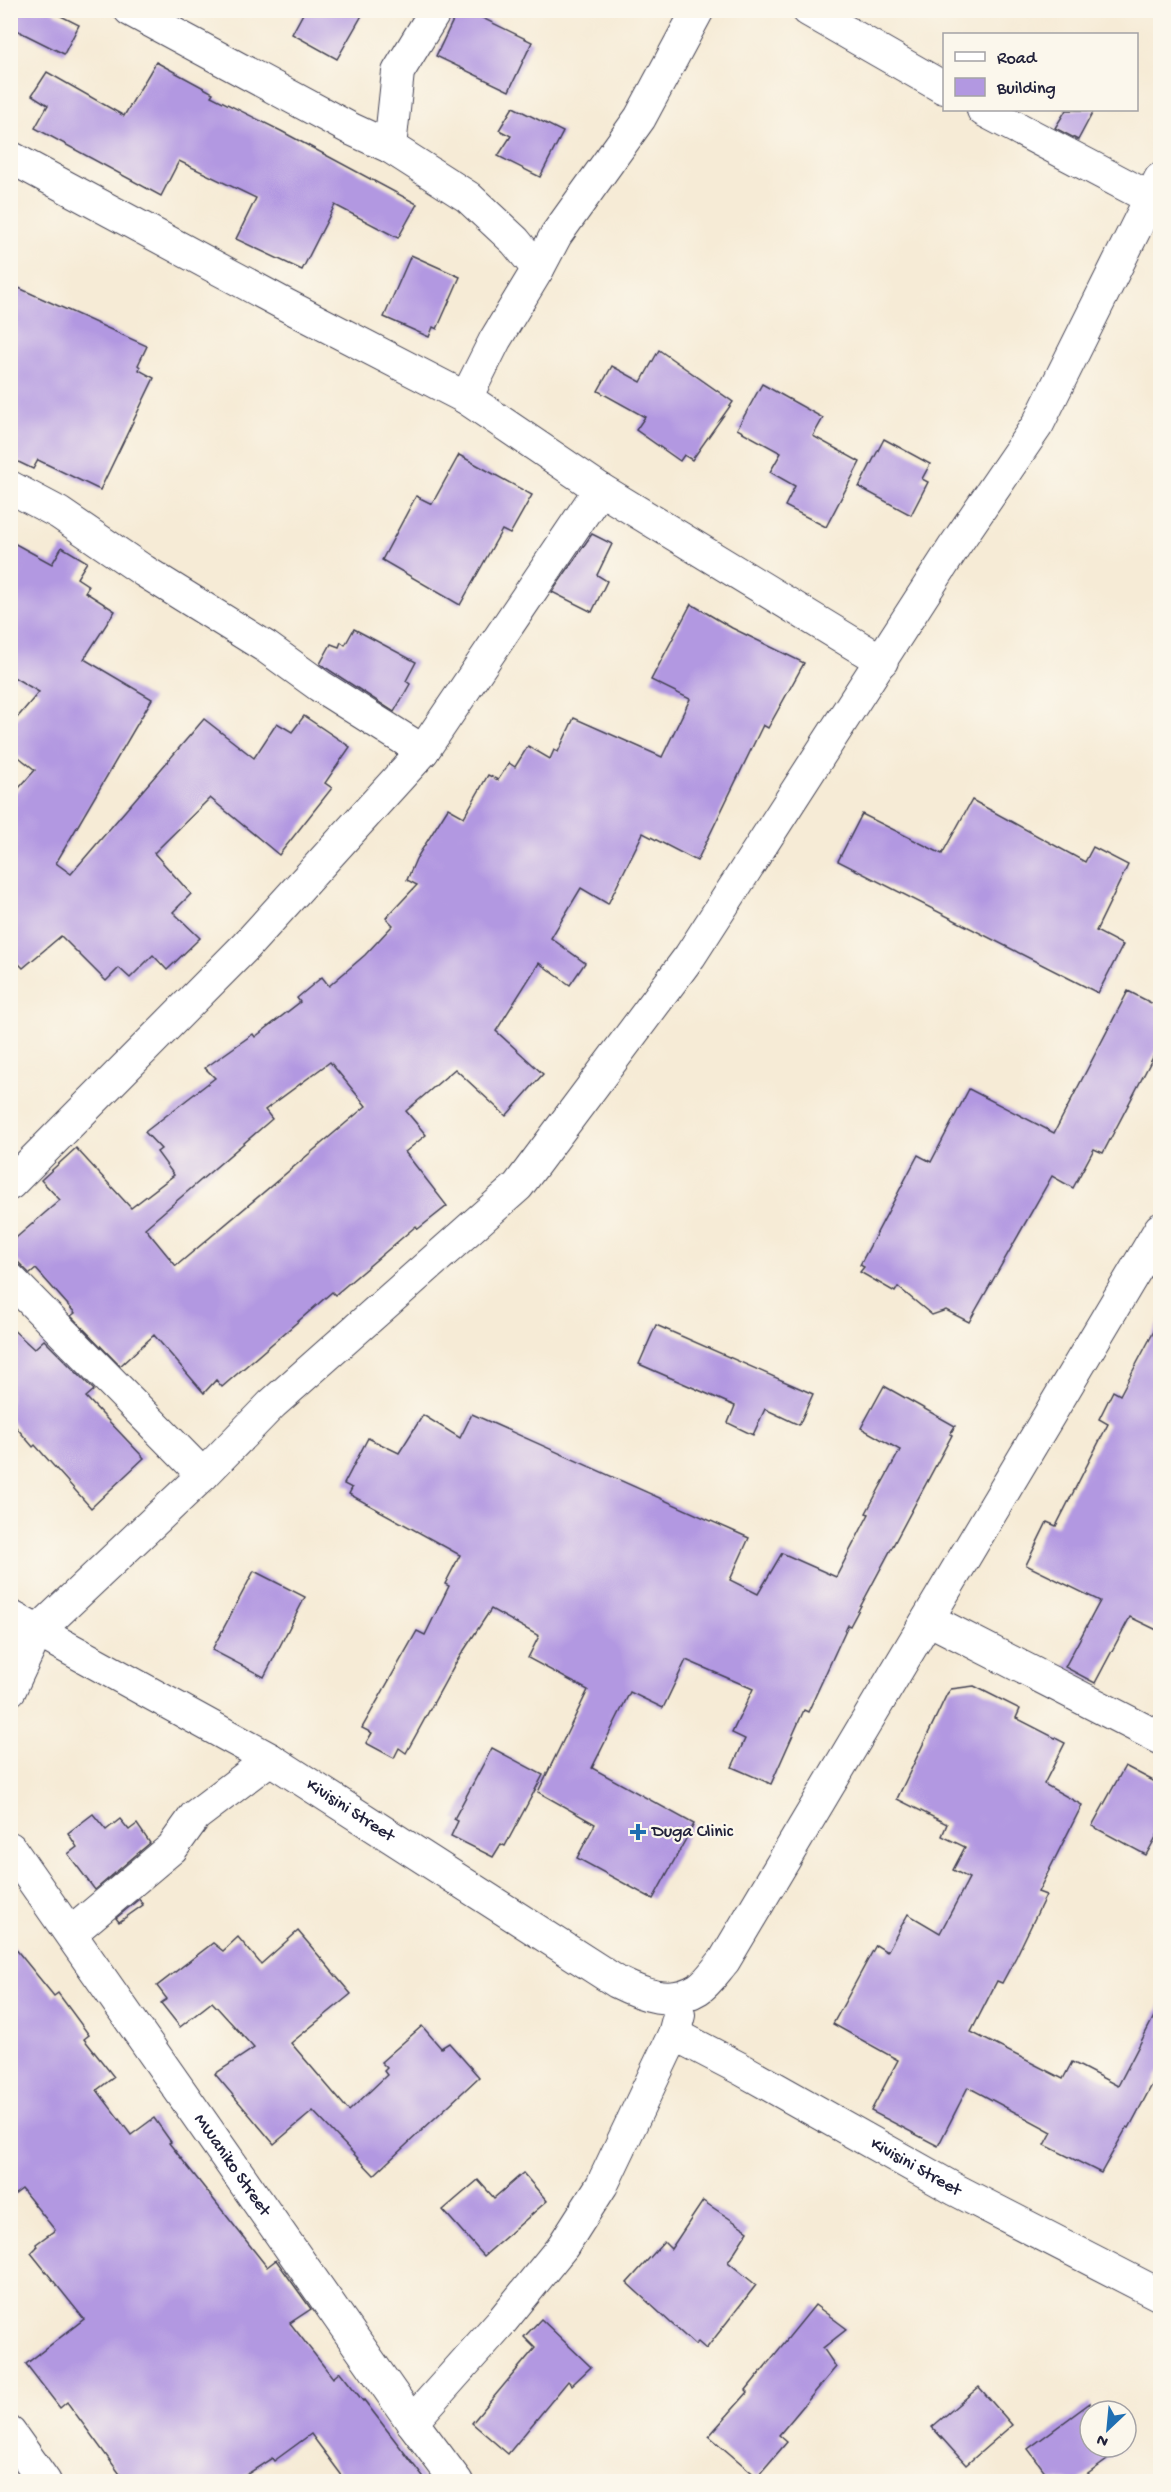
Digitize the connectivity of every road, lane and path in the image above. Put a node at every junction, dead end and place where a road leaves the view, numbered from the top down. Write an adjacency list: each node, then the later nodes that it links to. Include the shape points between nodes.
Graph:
1 (130, 10): 7 (street)
2 (436, 10): 7 (street, via 398,72)
3 (698, 10): 10 (street, via 639,118 556,235)
4 (808, 10): 5 (street)
5 (943, 87)
6 (985, 111): 9 (street)
7 (390, 147): 10 (street, via 468,197 515,241)
8 (10, 157): 11 (street)
9 (1156, 189): 14 (street, via 1038,424)
10 (538, 269): 11 (street)
11 (466, 398): 13 (street)
12 (10, 488): 15 (street, via 59,513)
13 (600, 489): 14 (street); 15 (street)
14 (882, 661): 19 (street, via 690,957 518,1186 272,1404)
15 (423, 751): 16 (street, via 246,946)
16 (10, 1184)
17 (1161, 1229): 21 (street)
18 (10, 1279): 19 (street)
19 (203, 1475): 22 (street)
20 (10, 1616): 22 (street, Kivisini Street)
21 (928, 1619): 24 (street); 28 (street, via 724,1961 699,1989)
22 (37, 1632): 23 (street); 25 (street, Kivisini Street)
23 (10, 1690)
24 (1161, 1738)
25 (270, 1759): 27 (street, via 195,1816 172,1848); 28 (street, Kivisini Street, via 617,1982 642,1995 672,1998)
26 (11, 1850): 27 (street, MWaniko Street)
27 (71, 1933): 31 (street, MWaniko Street)
28 (686, 1994): 29 (street)
29 (674, 2034): 30 (street, Kivisini Street, via 956,2190); 31 (street, via 603,2185 563,2247)
30 (1161, 2295)
31 (412, 2422): 34 (street, MWaniko Street)
32 (10, 2433): 33 (street)
33 (45, 2481)
34 (457, 2481)

